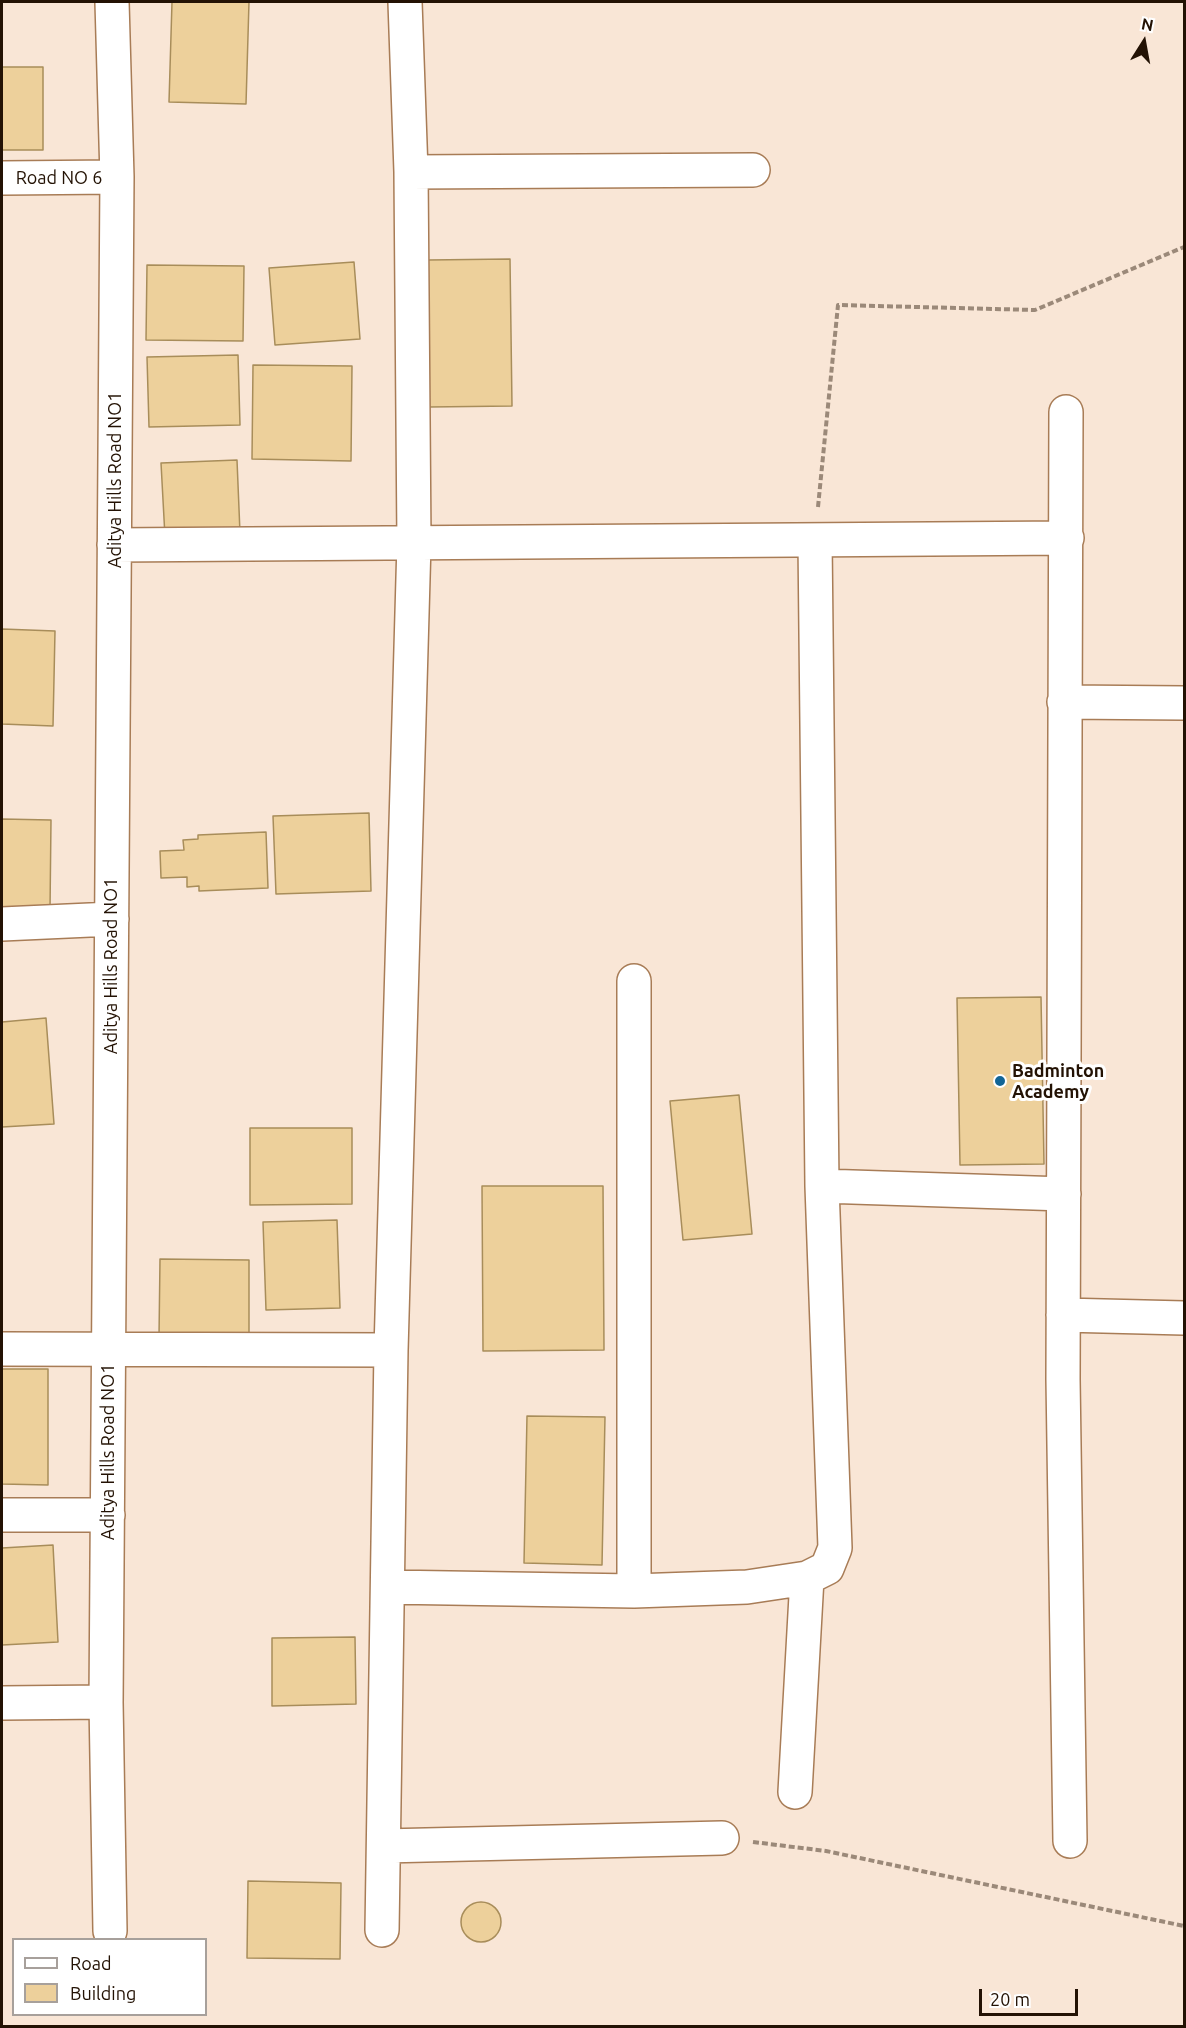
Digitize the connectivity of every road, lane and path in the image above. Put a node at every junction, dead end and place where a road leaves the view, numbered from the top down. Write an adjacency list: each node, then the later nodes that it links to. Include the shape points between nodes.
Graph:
1 (112, 2): 5 (street, Aditya Hills Road NO1)
2 (405, 2): 4 (street)
3 (753, 170): 4 (street)
4 (411, 172): 11 (street)
5 (117, 177): 6 (street, Road NO 6); 12 (street, Aditya Hills Road NO1)
6 (2, 178)
7 (1185, 247): 10 (path, via 1035,310 838,305)
8 (1066, 412): 9 (street)
9 (1067, 538): 10 (street); 13 (street)
10 (815, 540): 11 (street); 18 (street)
11 (414, 543): 12 (street); 23 (street)
12 (114, 545): 15 (street, Aditya Hills Road NO1)
13 (1064, 702): 14 (street); 19 (street)
14 (1185, 703)
15 (112, 920): 16 (street); 24 (street, Aditya Hills Road NO1)
16 (2, 924)
17 (634, 981): 30 (street)
18 (822, 1186): 19 (street); 28 (street, via 835,1548 827,1568)
19 (1064, 1194): 20 (street)
20 (1063, 1315): 21 (street); 35 (street)
21 (1185, 1318)
22 (2, 1349): 24 (street)
23 (391, 1350): 24 (street); 29 (street)
24 (108, 1355): 25 (street); 27 (street, Aditya Hills Road NO1)
25 (2, 1362)
26 (2, 1515): 27 (street)
27 (108, 1515): 31 (street, Aditya Hills Road NO1)
28 (807, 1578): 30 (street, via 747,1587); 33 (street)
29 (387, 1587): 30 (street); 36 (street)
30 (634, 1590)
31 (106, 1702): 32 (street); 39 (street, Aditya Hills Road NO1)
32 (2, 1703)
33 (795, 1792)
34 (722, 1838): 36 (street); 37 (path, via 826,1851)
35 (1070, 1841)
36 (384, 1846): 38 (street)
37 (1185, 1926)
38 (382, 1930)
39 (110, 1931)

